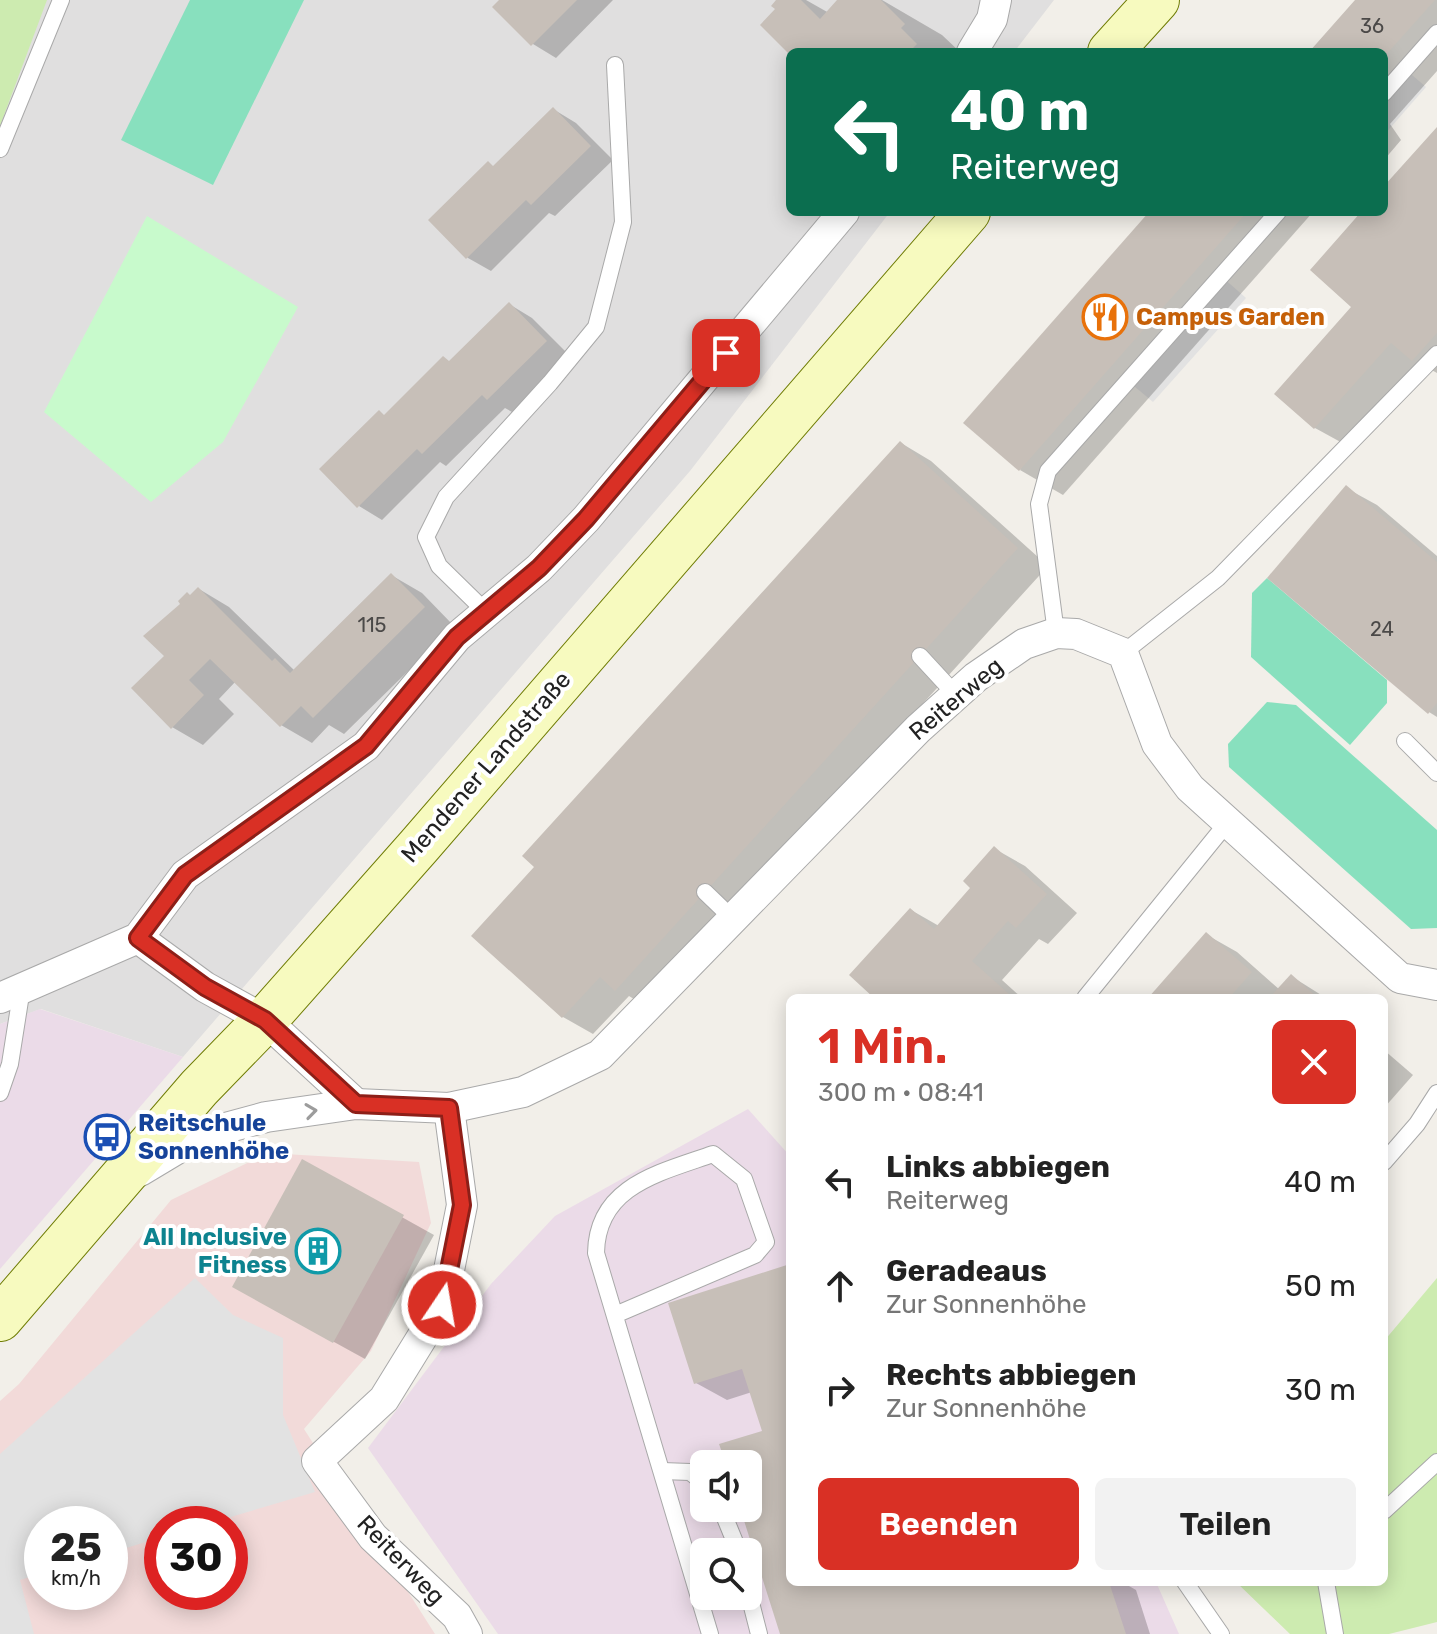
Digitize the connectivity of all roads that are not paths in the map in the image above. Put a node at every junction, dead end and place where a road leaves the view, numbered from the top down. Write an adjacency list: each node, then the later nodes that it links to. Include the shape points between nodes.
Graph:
1 (61, 0): 9 (lane)
2 (996, 0): 5 (street, via 992,19)
3 (1157, 0): 6 (main road)
4 (1437, 33): 8 (lane)
5 (974, 48)
6 (1114, 48)
7 (615, 65): 14 (lane, via 623,222 596,327 446,497 426,537 439,566)
8 (1388, 88)
9 (0, 149)
10 (841, 216): 14 (street, via 586,519 539,568)
11 (965, 216): 28 (main road, Mendener Landstraße)
12 (1274, 216): 15 (lane, via 1048,471 1039,504)
13 (1437, 354): 16 (lane, via 1218,578)
14 (485, 611): 24 (street, via 366,746 185,875)
15 (1056, 633): 16 (street, via 1076,634); 18 (street, Reiterweg, via 1024,644)
16 (1123, 653): 21 (street, via 1157,744 1190,788)
17 (920, 656): 18 (lane)
18 (956, 695): 23 (street, Reiterweg)
19 (1405, 741): 20 (lane)
20 (1437, 773)
21 (1227, 823): 25 (street, via 1400,978); 27 (lane)
22 (705, 892): 23 (lane)
23 (733, 919): 32 (street, Reiterweg, via 600,1055 523,1092)
24 (138, 938): 26 (street); 28 (street, via 205,987)
25 (1437, 985)
26 (11, 993): 29 (lane, via 12,1054)
27 (1088, 994)
28 (265, 1020): 31 (street); 34 (main road, Mendener Landstraße)
29 (0, 1093)
30 (1437, 1093): 33 (lane)
31 (356, 1104): 32 (street, Reiterweg); 34 (street, Reiterweg, one-way to 31, via 200,1135 266,1117)
32 (449, 1108): 44 (street, Reiterweg, via 462,1205 442,1305 384,1399 317,1461 373,1537 457,1616)
33 (1388, 1157)
34 (111, 1188): 36 (main road, Mendener Landstraße)
35 (615, 1315): 35 (lane, via 596,1253 596,1231 606,1208 651,1176 713,1154 744,1179 766,1242 755,1255); 38 (lane)
36 (0, 1319)
37 (1437, 1462): 40 (lane)
38 (662, 1471): 39 (lane); 45 (lane)
39 (690, 1472)
40 (1388, 1507)
41 (1188, 1586): 47 (lane)
42 (1327, 1586): 48 (lane)
43 (753, 1610): 46 (lane)
44 (467, 1634)
45 (710, 1634)
46 (759, 1634)
47 (1221, 1634)
48 (1335, 1634)

